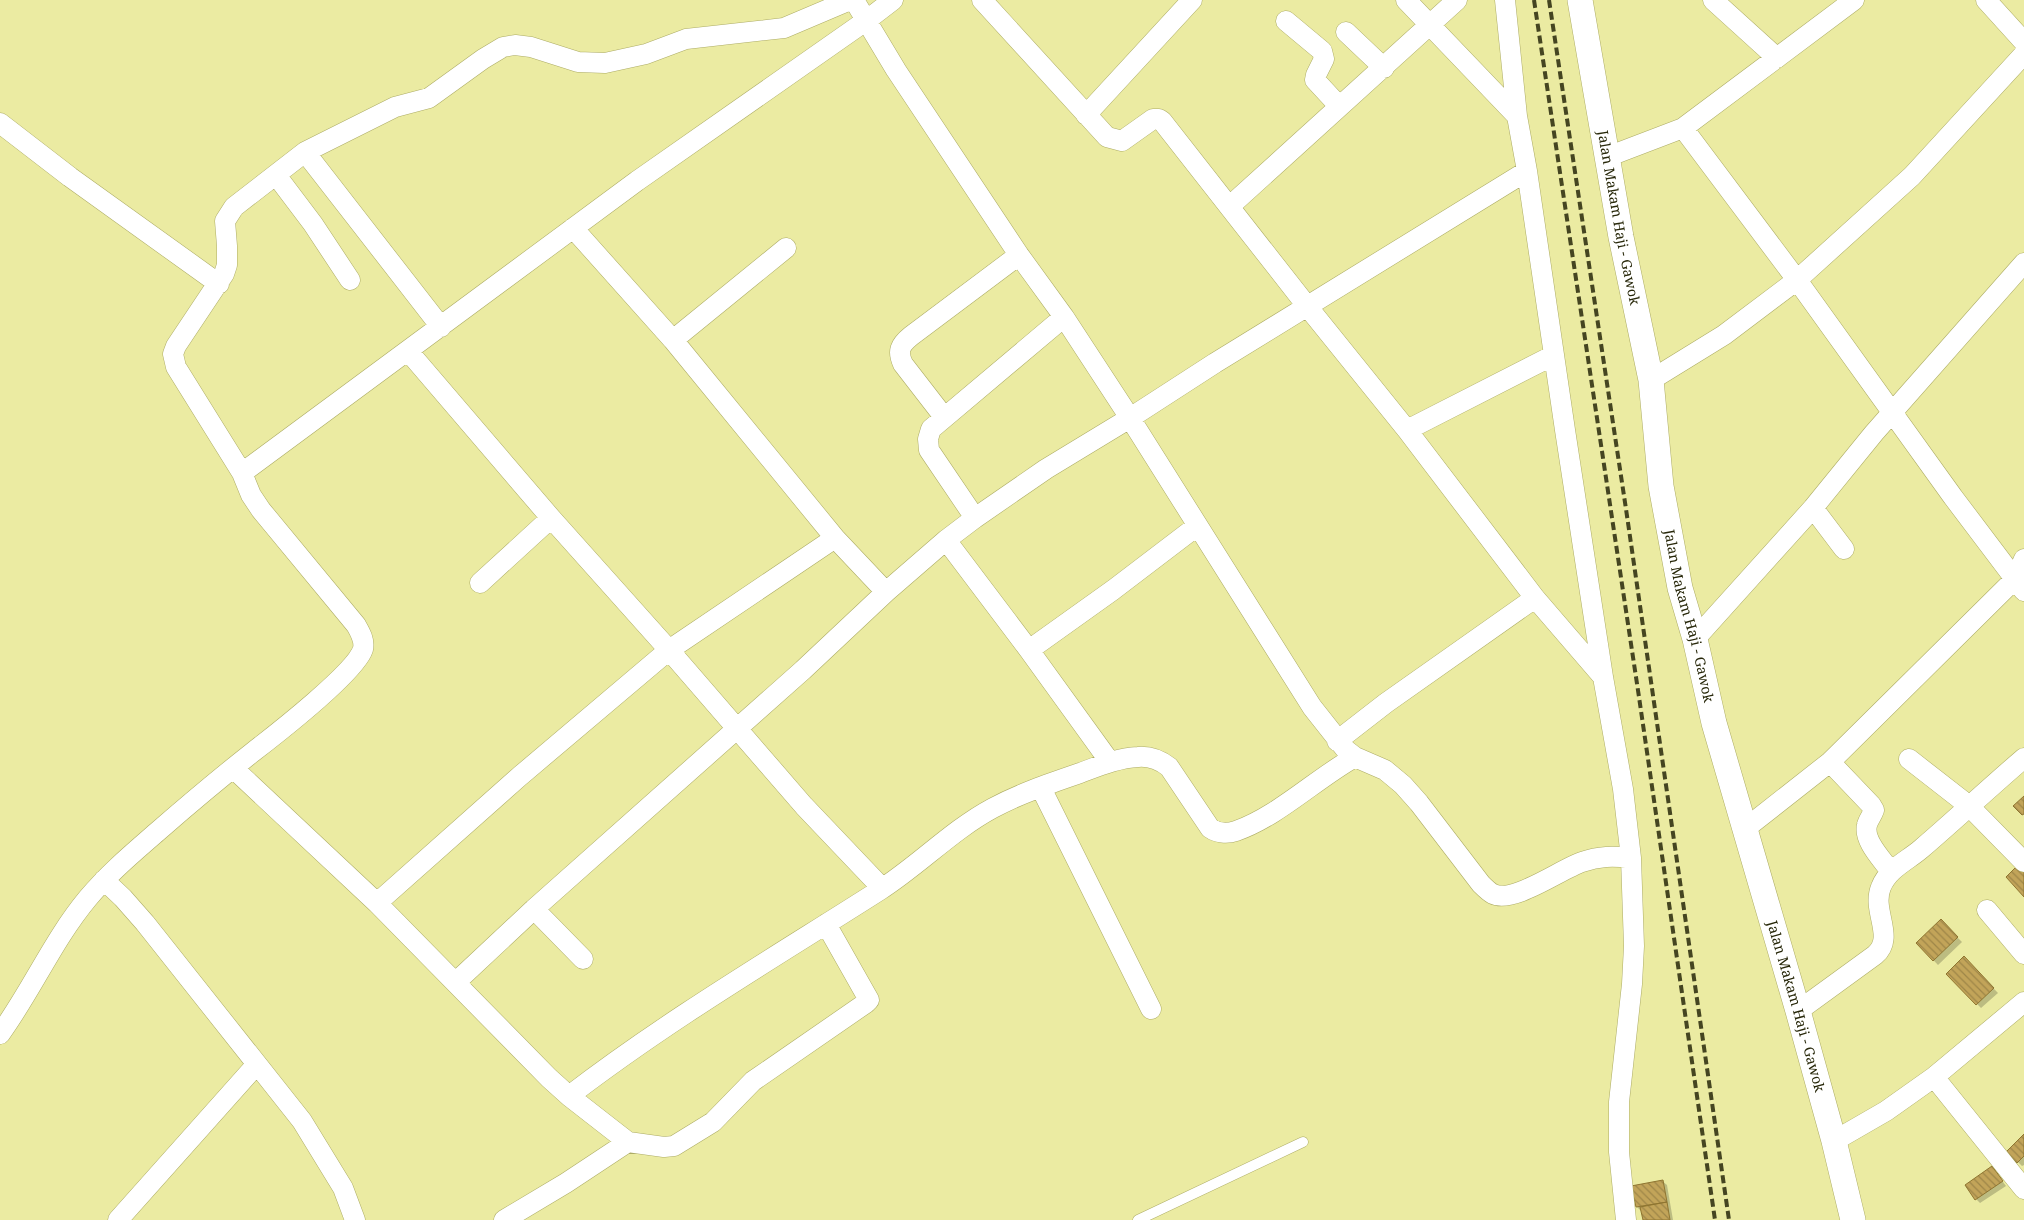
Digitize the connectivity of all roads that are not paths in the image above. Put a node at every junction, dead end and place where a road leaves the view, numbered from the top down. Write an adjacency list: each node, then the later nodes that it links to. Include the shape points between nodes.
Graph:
1 (850, 0): 26 (street, via 784,28 686,40 646,54 605,63 578,62 531,47 503,47 422,102 395,107)
2 (854, 0): 13 (street)
3 (893, 0): 13 (street)
4 (982, 0): 22 (street)
5 (1192, 0): 22 (street)
6 (1406, 0): 15 (street)
7 (1457, 0): 15 (street)
8 (1504, 0): 23 (street)
9 (1580, 0): 27 (street, Jalan Makam Haji - Gawok)
10 (1713, 0): 19 (street)
11 (1854, 0): 19 (street)
12 (1986, 0): 17 (street)
13 (867, 20): 31 (street); 33 (street, via 896,70)
14 (1286, 21): 21 (street, via 1322,51 1324,59 1315,80)
15 (1430, 26): 20 (street); 23 (street)
16 (1346, 32): 20 (street)
17 (2024, 42)
18 (2024, 54): 36 (street, via 1912,176)
19 (1777, 58): 25 (street)
20 (1384, 68): 21 (street)
21 (1338, 106): 30 (street)
22 (1086, 115): 30 (street, via 1107,137 1122,140 1153,119 1160,119)
23 (1517, 116): 28 (street)
24 (0, 123): 37 (street)
25 (1682, 128): 27 (street); 36 (street)
26 (305, 152): 29 (street); 40 (street)
27 (1607, 157): 44 (street, Jalan Makam Haji - Gawok)
28 (1527, 171): 38 (street); 43 (street)
29 (276, 175): 35 (street); 37 (street, via 229,213 226,265)
30 (1230, 206): 38 (street)
31 (574, 228): 40 (street); 41 (street)
32 (786, 248): 41 (street)
33 (1019, 255): 39 (street); 46 (street, via 911,336 900,348 903,364)
34 (2024, 263): 45 (street)
35 (350, 280)
36 (1798, 280): 44 (street, via 1724,335); 45 (street)
37 (219, 284): 49 (street, via 183,332 174,360)
38 (1307, 306): 47 (street); 48 (street)
39 (1064, 318): 46 (street); 47 (street)
40 (441, 327): 42 (street)
41 (672, 340): 54 (street)
42 (408, 351): 49 (street); 51 (street)
43 (1554, 355): 48 (street); 65 (street)
44 (1651, 380): 62 (street, Jalan Makam Haji - Gawok, via 1661,486 1670,539)
45 (1892, 412): 50 (street); 59 (street)
46 (944, 417): 52 (street, via 931,429 929,450)
47 (1130, 418): 52 (street, via 1046,469); 53 (street)
48 (1407, 430): 61 (street)
49 (242, 473): 73 (street, via 261,510 356,625 364,647 355,663 297,717)
50 (1813, 508): 56 (street); 62 (street)
51 (550, 518): 58 (street); 63 (street)
52 (975, 518): 55 (street)
53 (1197, 526): 64 (street); 67 (street)
54 (835, 538): 60 (street); 63 (street)
55 (946, 540): 60 (street); 64 (street)
56 (1844, 549)
57 (2024, 559): 59 (street)
58 (480, 583)
59 (2019, 585): 72 (street)
60 (886, 592): 66 (street)
61 (1535, 598): 65 (street); 67 (street)
62 (1695, 639): 76 (street, Jalan Makam Haji - Gawok, via 1714,723)
63 (669, 650): 66 (street); 82 (street)
64 (1029, 650): 71 (street)
65 (1603, 677): 77 (street, via 1623,789)
66 (736, 729): 81 (street); 83 (street)
67 (1337, 741): 68 (street)
68 (1355, 757): 71 (street, via 1277,809 1234,832 1224,833 1210,828 1177,777 1162,761 1140,756); 77 (street, via 1385,770 1403,784 1481,884 1494,895 1515,894 1581,862 1606,855)
69 (2024, 758): 75 (street)
70 (1909, 759): 75 (street)
71 (1110, 762): 74 (street)
72 (1830, 762): 76 (street); 79 (street, via 1874,810 1866,832)
73 (233, 768): 80 (street); 82 (street)
74 (1041, 788): 81 (street, via 990,810); 90 (street)
75 (1968, 805): 78 (street); 79 (street, via 1917,853)
76 (1746, 828): 91 (street, Jalan Makam Haji - Gawok)
77 (1631, 858): 104 (street, via 1634,946 1619,1102 1619,1152)
78 (2024, 862)
79 (1891, 872): 91 (street, via 1880,888 1878,903 1885,937 1882,948)
80 (104, 880): 92 (street, via 56,943); 93 (street, via 145,922)
81 (882, 888): 85 (street)
82 (377, 903): 88 (street)
83 (534, 909): 87 (street); 88 (street)
84 (1987, 910): 86 (street)
85 (826, 924): 95 (street, via 660,1029); 97 (street, via 868,996 866,1004 753,1081 699,1132 674,1146)
86 (2024, 954)
87 (583, 960)
88 (456, 982): 95 (street)
89 (2024, 1002): 94 (street)
90 (1151, 1009)
91 (1798, 1011): 96 (street, Jalan Makam Haji - Gawok)
92 (0, 1034)
93 (258, 1064): 100 (street); 101 (street, via 302,1121 330,1166)
94 (1934, 1077): 96 (street, via 1886,1111); 99 (street)
95 (569, 1096): 97 (street)
96 (1834, 1141): 105 (street, Jalan Makam Haji - Gawok)
97 (628, 1142): 102 (street)
98 (1303, 1142): 103 (lane)
99 (2024, 1189)
100 (118, 1220)
101 (355, 1220)
102 (504, 1220)
103 (1138, 1220)
104 (1626, 1220)
105 (1853, 1220)

